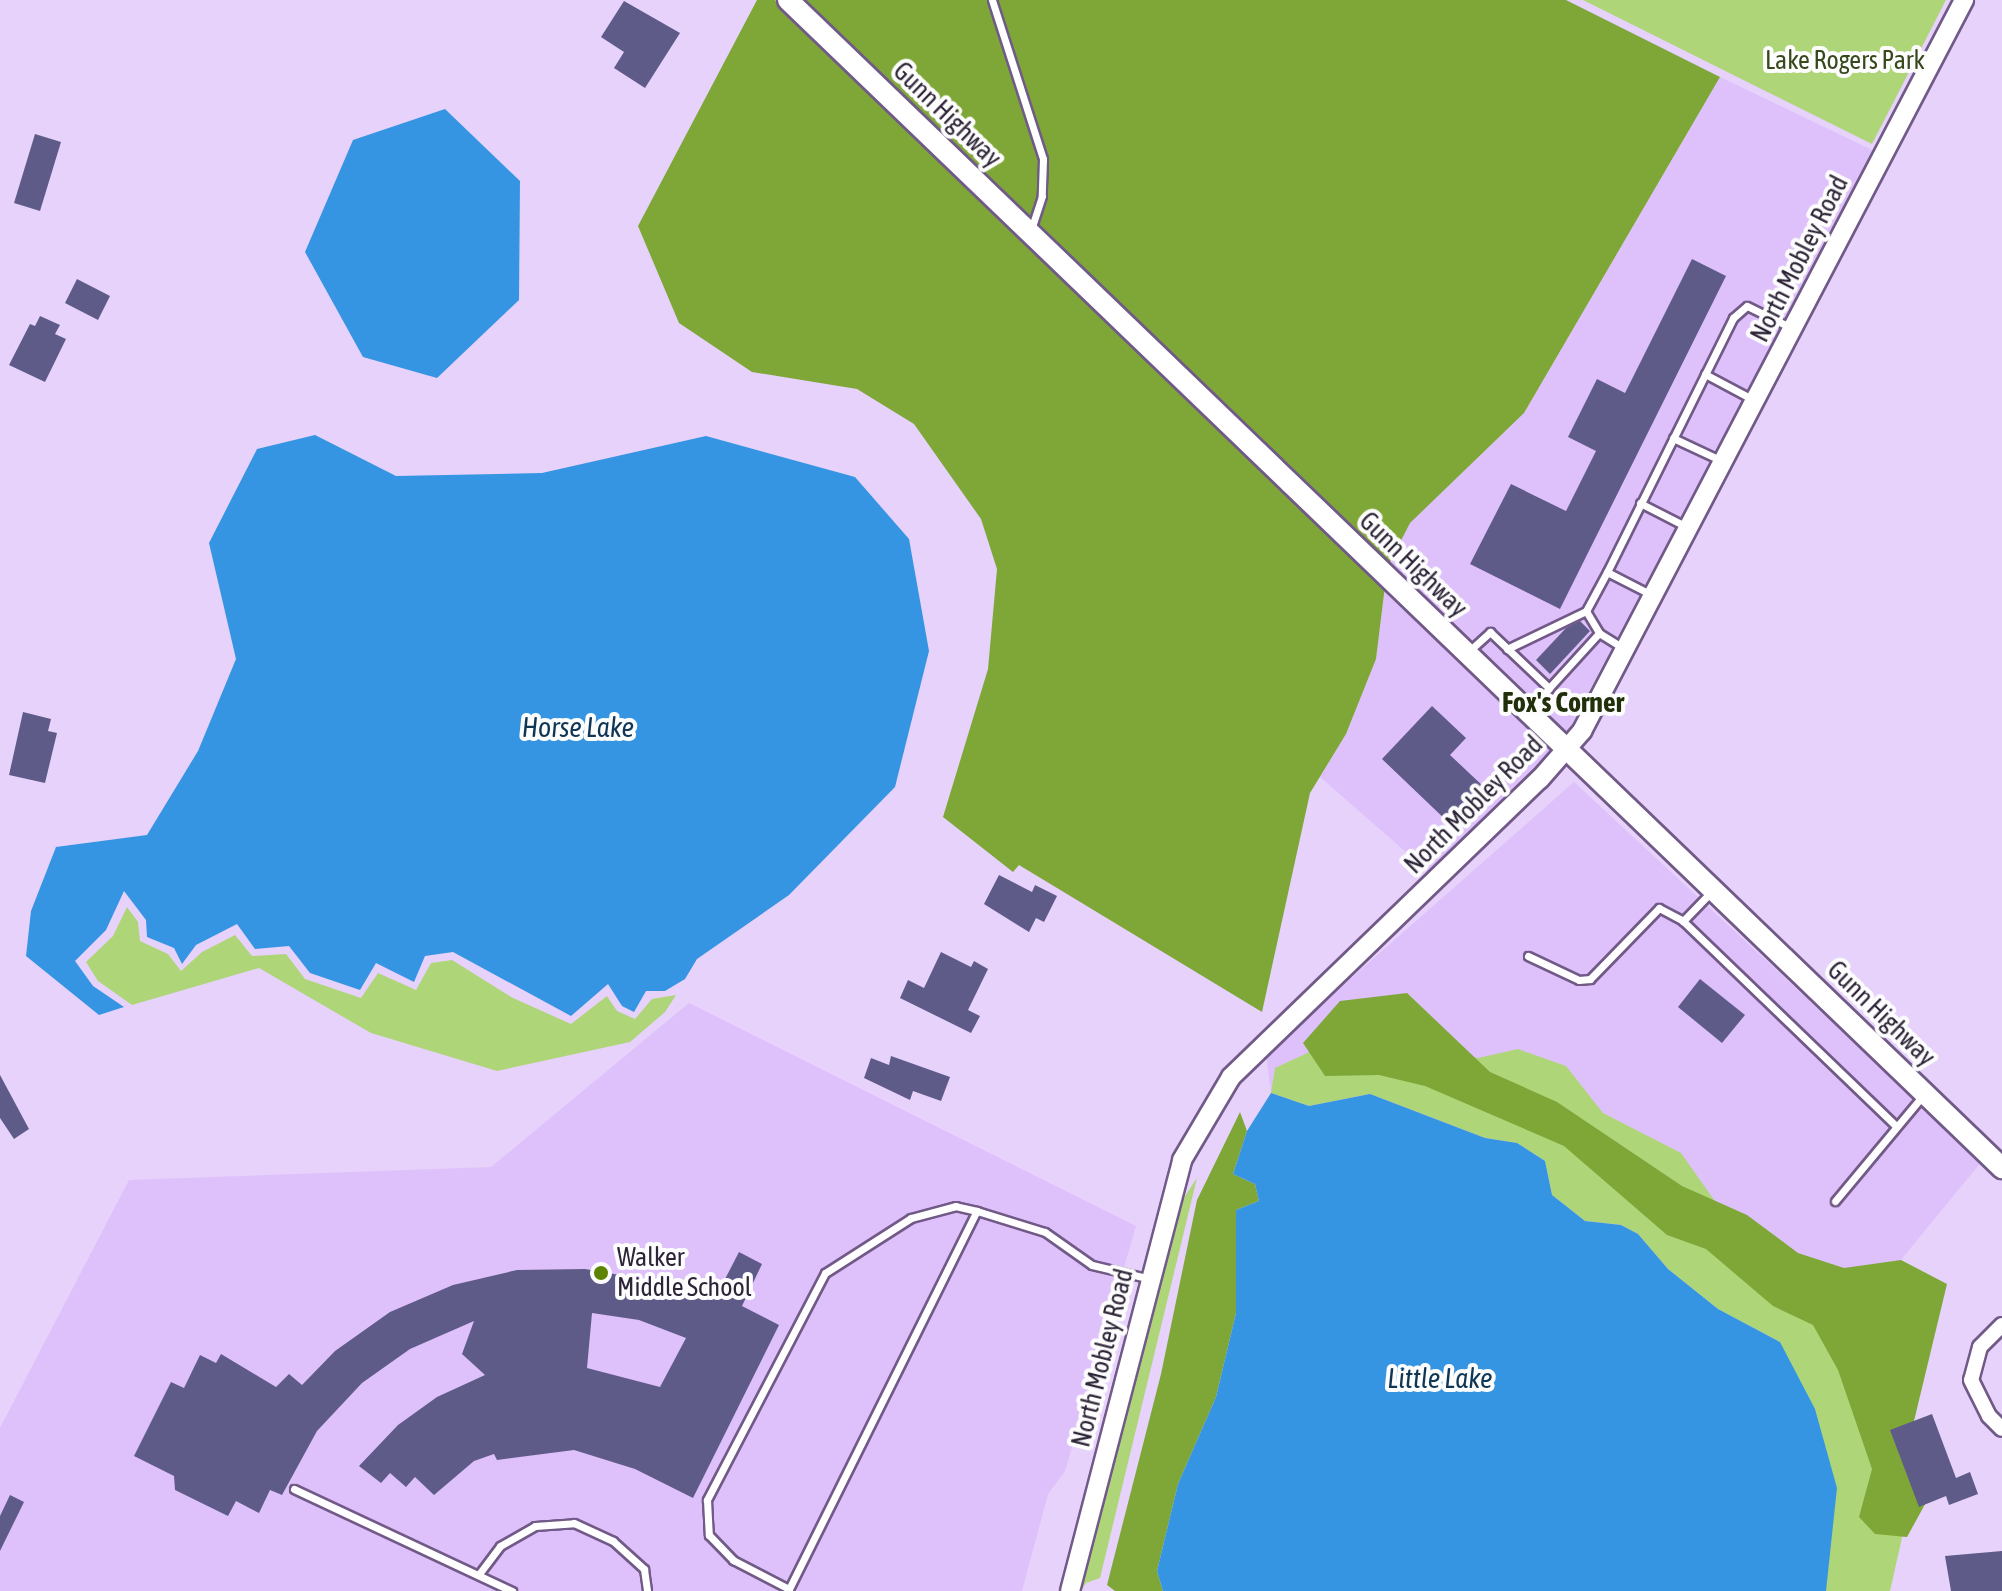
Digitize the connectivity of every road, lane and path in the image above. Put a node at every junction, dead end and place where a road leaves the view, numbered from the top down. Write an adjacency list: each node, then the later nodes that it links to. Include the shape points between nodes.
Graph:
1 (788, 0): 4 (main road, Gunn Highway)
2 (992, 0): 4 (lane, via 1043,159 1042,196)
3 (1964, 0): 5 (street, North Mobley Road)
4 (1030, 232): 18 (main road, Gunn Highway)
5 (1794, 329): 6 (lane, via 1747,306 1733,318); 7 (street, North Mobley Road)
6 (1705, 374): 7 (lane); 8 (lane)
7 (1756, 401): 9 (street, North Mobley Road)
8 (1673, 438): 9 (lane); 10 (lane)
9 (1724, 462): 11 (street, North Mobley Road)
10 (1640, 503): 11 (lane); 12 (lane)
11 (1689, 528): 13 (street, North Mobley Road)
12 (1607, 572): 13 (lane); 14 (lane)
13 (1654, 596): 17 (street, North Mobley Road)
14 (1586, 611): 15 (lane); 16 (lane)
15 (1599, 633): 17 (lane); 19 (lane)
16 (1507, 649): 18 (lane, via 1490,632); 19 (lane)
17 (1626, 650): 21 (street, North Mobley Road)
18 (1468, 653): 20 (main road, Gunn Highway)
19 (1549, 688): 20 (lane)
20 (1529, 712): 21 (main road, Gunn Highway)
21 (1568, 749): 22 (main road, Gunn Highway); 30 (street, North Mobley Road, via 1231,1077 1182,1160)
22 (1714, 889): 23 (lane); 25 (main road, Gunn Highway)
23 (1683, 921): 24 (lane, via 1659,908 1590,979 1579,980); 26 (lane)
24 (1528, 956)
25 (1925, 1093): 26 (lane); 27 (main road, Gunn Highway)
26 (1895, 1125): 28 (lane, via 1877,1156)
27 (2002, 1168)
28 (1835, 1201)
29 (977, 1211): 30 (lane, via 1045,1232 1092,1265); 35 (lane); 35 (lane, via 956,1206 911,1218 825,1273 707,1500 709,1535 733,1560)
30 (1151, 1279): 38 (street, North Mobley Road)
31 (2002, 1325): 32 (street, via 1980,1347 1971,1380 1989,1416)
32 (2002, 1429)
33 (294, 1489): 34 (lane)
34 (479, 1574): 36 (lane); 37 (lane, via 500,1546 535,1526 574,1523 613,1541 644,1569)
35 (788, 1590)
36 (512, 1591)
37 (647, 1591)
38 (1070, 1591)

